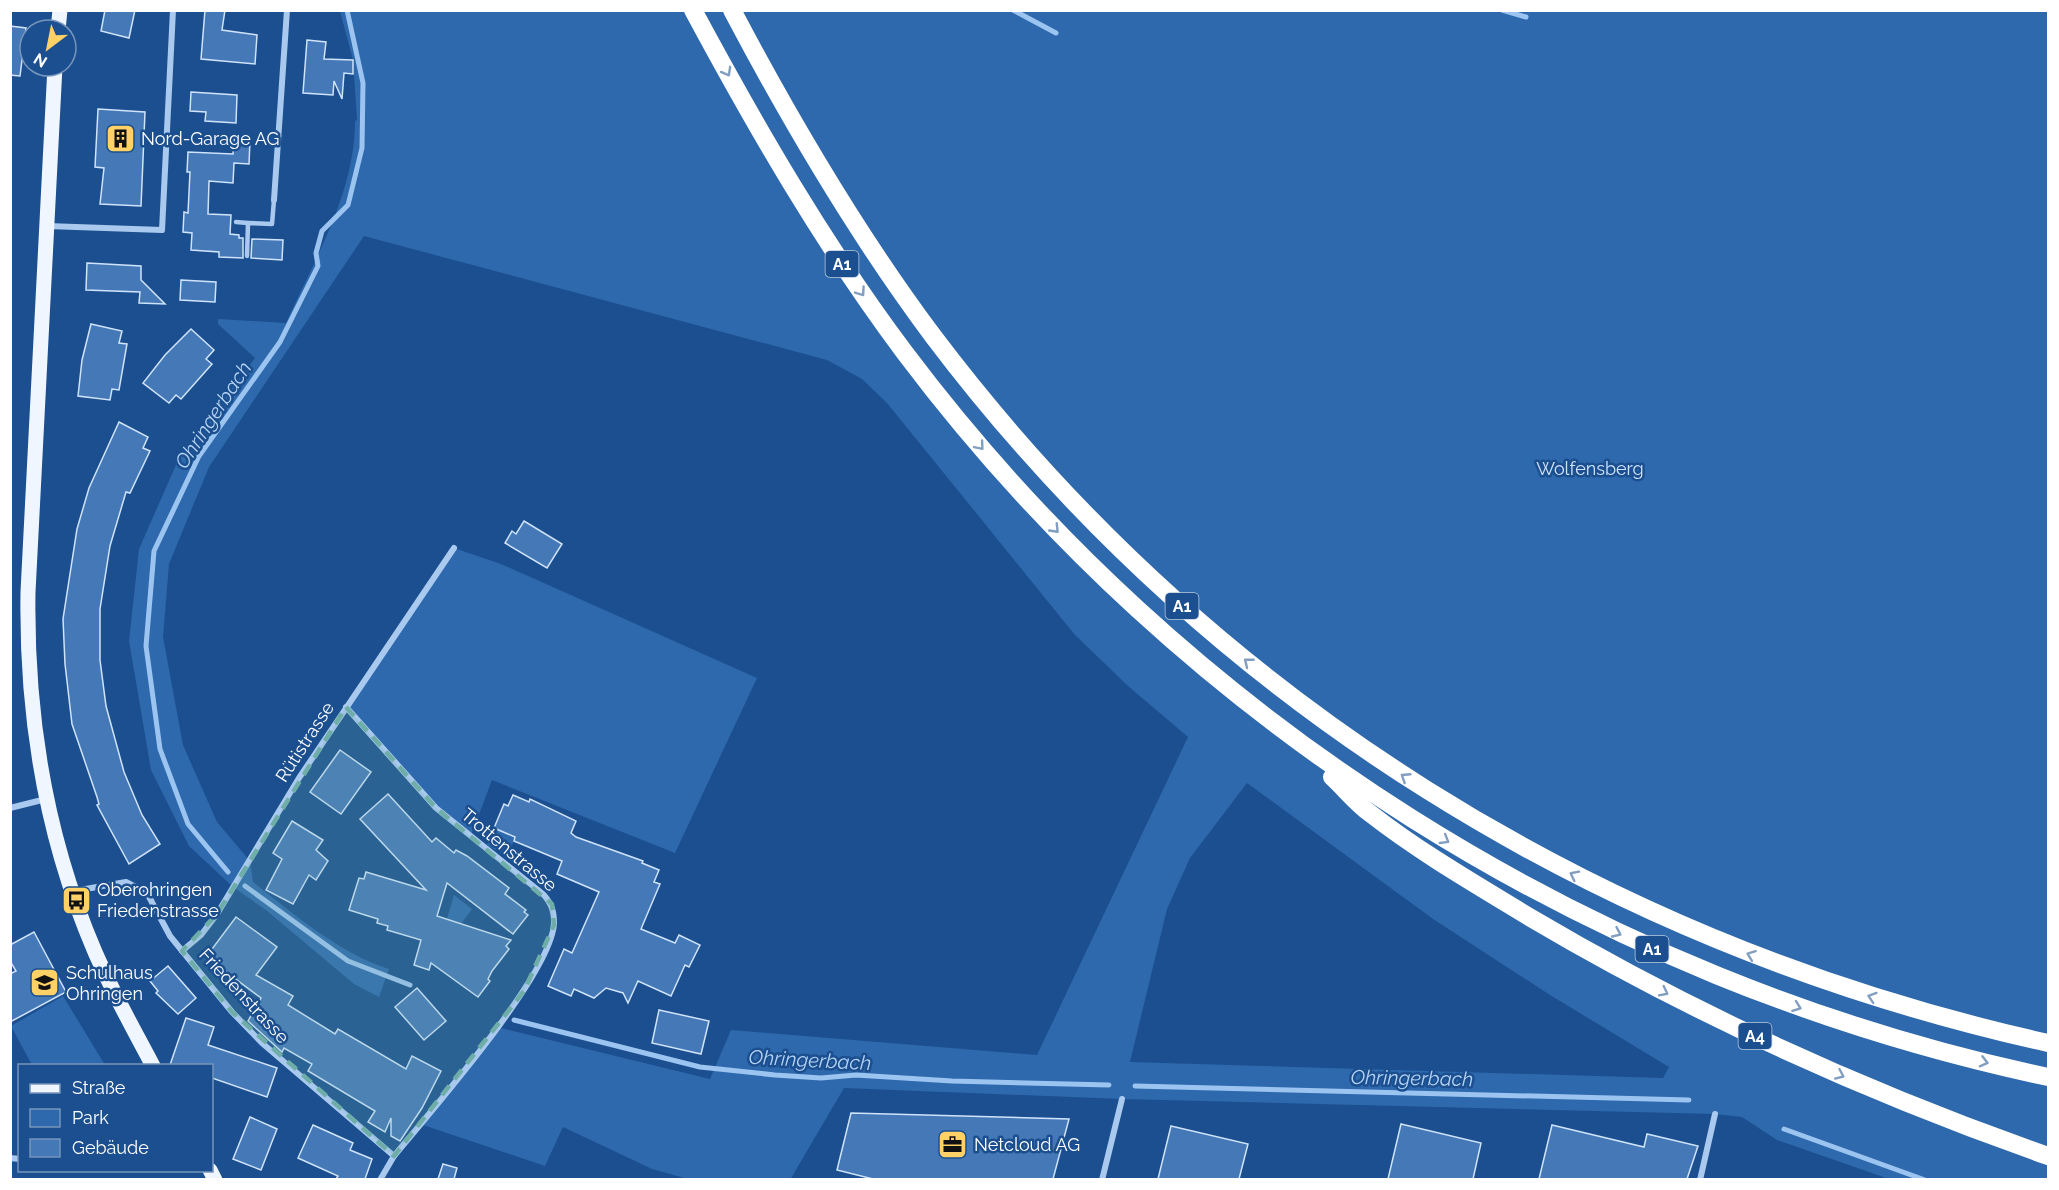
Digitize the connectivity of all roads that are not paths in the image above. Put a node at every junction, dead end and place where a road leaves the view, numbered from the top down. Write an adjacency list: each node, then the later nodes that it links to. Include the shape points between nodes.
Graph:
1 (173, 10): 9 (street, via 162,230)
2 (287, 10): 6 (street)
3 (693, 10): 13 (highway, A1, one-way to 13, via 822,235 877,316 944,402 1034,507 1104,578 1177,645)
4 (732, 10): 18 (highway, A1, one-way to 4, via 1951,1020 1826,982 1734,948 1628,901 1524,848 1432,794 1265,676 1198,620 1092,520 957,367 850,217 799,134)
5 (54, 78): 9 (main road)
6 (274, 200): 8 (lane, via 272,224)
7 (236, 222): 8 (lane)
8 (248, 223): 10 (lane)
9 (46, 226): 14 (main road, via 27,638 33,725)
10 (247, 256)
11 (454, 548): 12 (street, Rütistrasse)
12 (346, 707): 17 (street, Rütistrasse, via 217,914); 23 (street, Trottenstrasse, via 436,808 552,904 554,925 524,991)
13 (1292, 738): 20 (highway, A1, one-way to 20, via 1456,847 1641,944 1769,997 1855,1026 1949,1054); 24 (highway, A4, one-way to 24, via 1369,813 1476,885 1611,964 1709,1015 1842,1076)
14 (47, 799): 15 (street); 16 (main road)
15 (10, 808)
16 (73, 891): 17 (street, Friedenstrasse, via 126,882 147,893); 19 (main road, via 96,954)
17 (182, 951): 23 (street, Friedenstrasse, via 262,1043)
18 (2049, 1043)
19 (152, 1064)
20 (2049, 1077)
21 (1122, 1099): 26 (street)
22 (1715, 1114): 27 (street)
23 (394, 1156): 25 (street, Trottenstrasse)
24 (2049, 1156)
25 (380, 1179)
26 (1102, 1179)
27 (1700, 1179)

